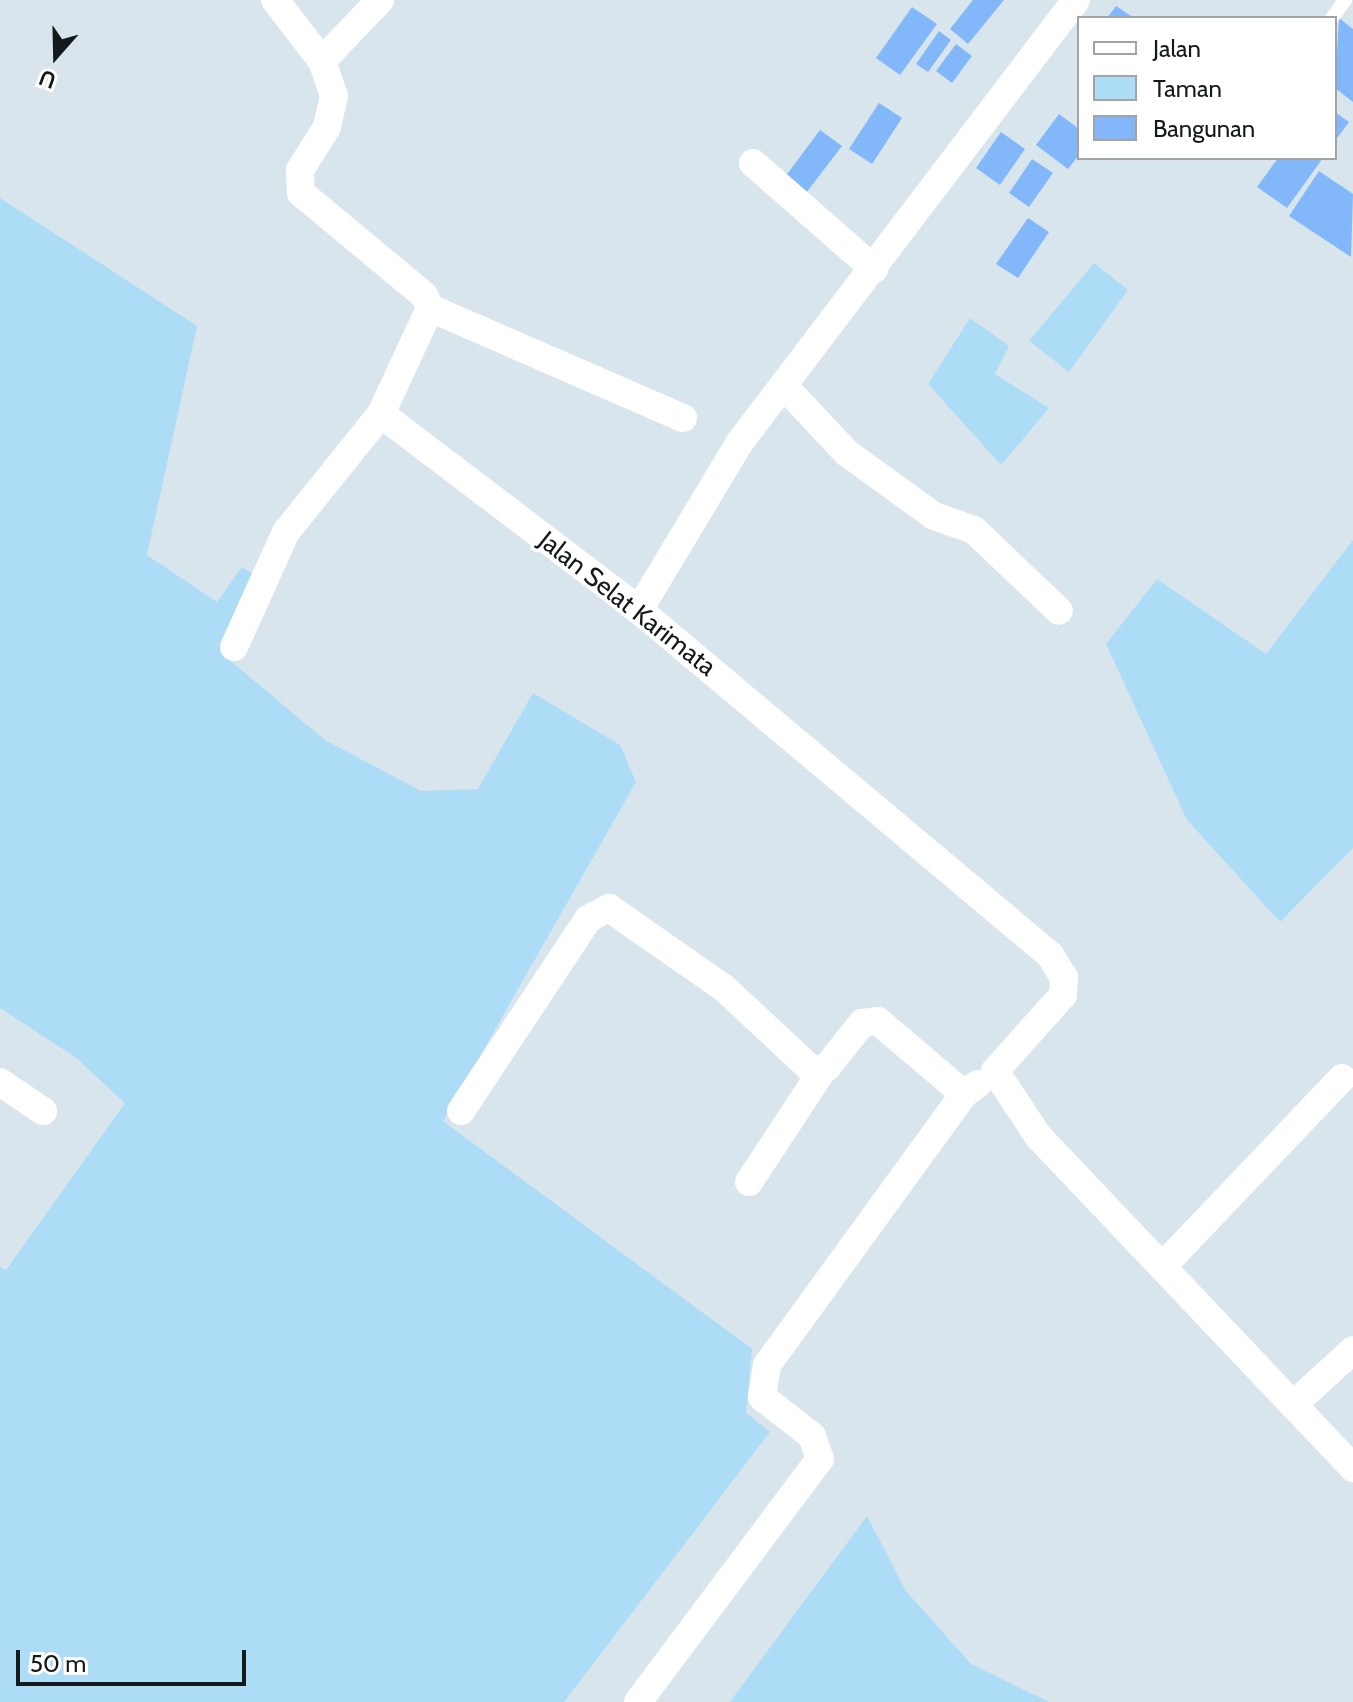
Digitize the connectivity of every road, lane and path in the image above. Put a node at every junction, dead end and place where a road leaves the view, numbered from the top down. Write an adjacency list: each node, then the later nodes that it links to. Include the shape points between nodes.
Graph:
1 (275, 0): 4 (street)
2 (380, 0): 4 (street)
3 (1076, 0): 6 (street)
4 (322, 61): 7 (street, via 332,113 300,170 301,193 424,295)
5 (753, 163): 6 (street)
6 (874, 269): 8 (street)
7 (430, 308): 9 (street); 10 (street)
8 (784, 386): 11 (street, via 740,442); 12 (street, via 847,453 934,516 974,530)
9 (381, 414): 11 (street, Jalan Selat Karimata); 13 (street, via 286,532)
10 (683, 418)
11 (639, 610): 15 (street, Jalan Selat Karimata, via 1050,955 1064,977 1063,995)
12 (1059, 611)
13 (234, 647)
14 (822, 1071): 18 (street, via 862,1023 878,1021); 20 (street, via 794,1060 724,988 609,908 588,919); 21 (street)
15 (995, 1071): 18 (street, Jalan Selat Karimata); 22 (street, via 1038,1136)
16 (1342, 1078): 22 (street)
17 (0, 1082): 19 (street)
18 (964, 1094): 26 (street, Jalan Selat Karimata, via 759,1383 762,1397 812,1436 820,1459)
19 (43, 1111)
20 (461, 1111)
21 (749, 1182)
22 (1162, 1267): 24 (street)
23 (1353, 1350): 24 (street)
24 (1293, 1405): 25 (street)
25 (1353, 1468)
26 (638, 1702)

